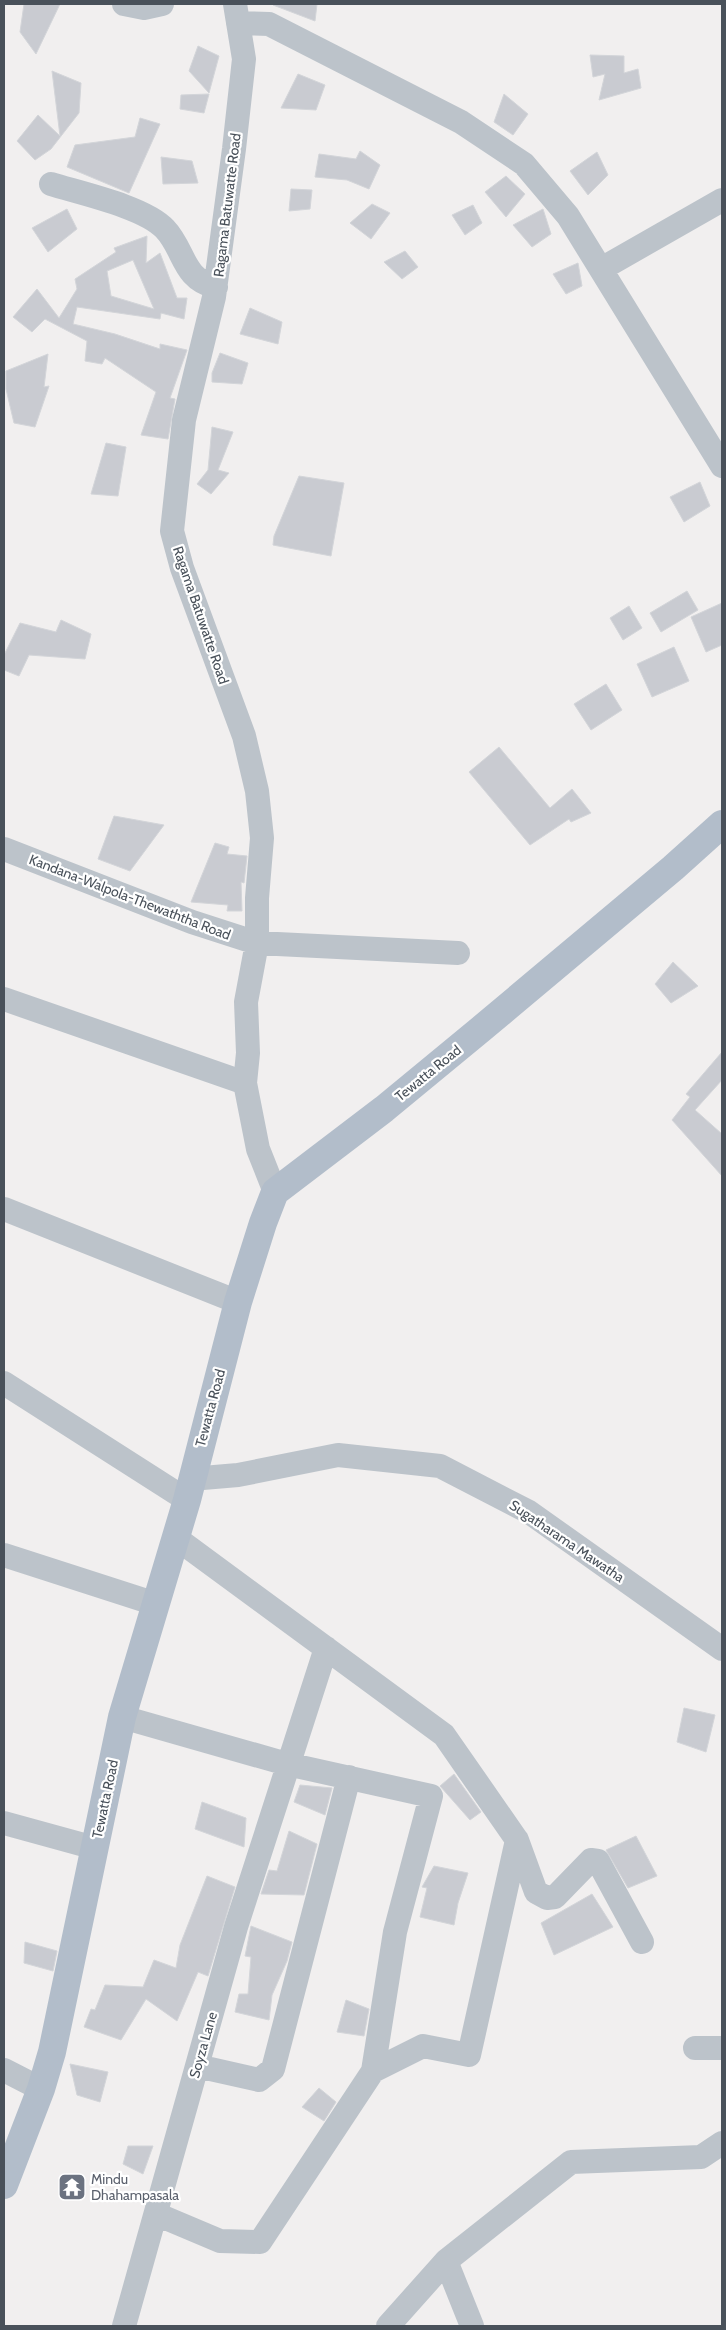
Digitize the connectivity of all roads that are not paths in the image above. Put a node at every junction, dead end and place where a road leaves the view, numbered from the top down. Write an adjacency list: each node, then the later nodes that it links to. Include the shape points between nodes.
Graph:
1 (124, 4): 2 (street, via 144,8)
2 (162, 4)
3 (237, 13): 6 (street, via 269,24 460,122 524,164 568,216); 7 (street, Ragama Batuwatte Road, via 244,59)
4 (51, 184): 7 (street, via 143,213 165,228 189,269 202,284)
5 (722, 200): 6 (street)
6 (601, 269): 8 (street)
7 (216, 287): 11 (street, Ragama Batuwatte Road, via 184,420 172,531 182,568 244,736 257,791 262,838)
8 (722, 466)
9 (722, 824): 15 (main road, Tewatta Road, via 384,1109)
10 (4, 849): 11 (street, Kandana-Walpola-Thewaththa Road, via 192,922)
11 (257, 943): 12 (street, Kandana-Walpola-Thewaththa Road); 14 (street, Ragama Batuwatte Road, via 246,1002 248,1053)
12 (458, 953)
13 (4, 999): 14 (street)
14 (245, 1083): 15 (street, Ragama Batuwatte Road, via 258,1149)
15 (275, 1192): 17 (main road, Tewatta Road)
16 (4, 1209): 17 (street)
17 (238, 1302): 19 (main road, Tewatta Road)
18 (4, 1383): 19 (street)
19 (189, 1489): 20 (main road, Tewatta Road); 24 (street, Sugatharama Mawatha, via 238,1475 338,1455 440,1466 529,1512)
20 (176, 1538): 22 (main road, Tewatta Road); 23 (street)
21 (4, 1555): 22 (street)
22 (156, 1604): 25 (main road, Tewatta Road)
23 (326, 1648): 26 (street, Soyza Lane); 29 (street, via 444,1735)
24 (722, 1649)
25 (122, 1717): 26 (street); 30 (main road, Tewatta Road)
26 (287, 1764): 27 (street); 34 (street, Soyza Lane)
27 (348, 1777): 34 (street, via 273,2069 259,2080); 36 (street, via 431,1796 395,1932)
28 (4, 1823): 30 (street)
29 (517, 1840): 31 (street, via 536,1892 547,1898 555,1897 591,1860 598,1862); 36 (street, via 469,2055 422,2046)
30 (95, 1848): 37 (main road, Tewatta Road, via 52,2052)
31 (642, 1942)
32 (695, 2048): 33 (street)
33 (722, 2048)
34 (197, 2066): 40 (street, Soyza Lane)
35 (4, 2070): 37 (street)
36 (373, 2071): 40 (street, via 260,2242 220,2241)
37 (41, 2089): 39 (main road, Tewatta Road)
38 (722, 2143): 41 (street, via 701,2157 571,2162)
39 (4, 2185)
40 (156, 2214): 42 (street, Soyza Lane)
41 (446, 2261): 43 (street); 44 (street)
42 (124, 2326)
43 (388, 2326)
44 (472, 2326)

